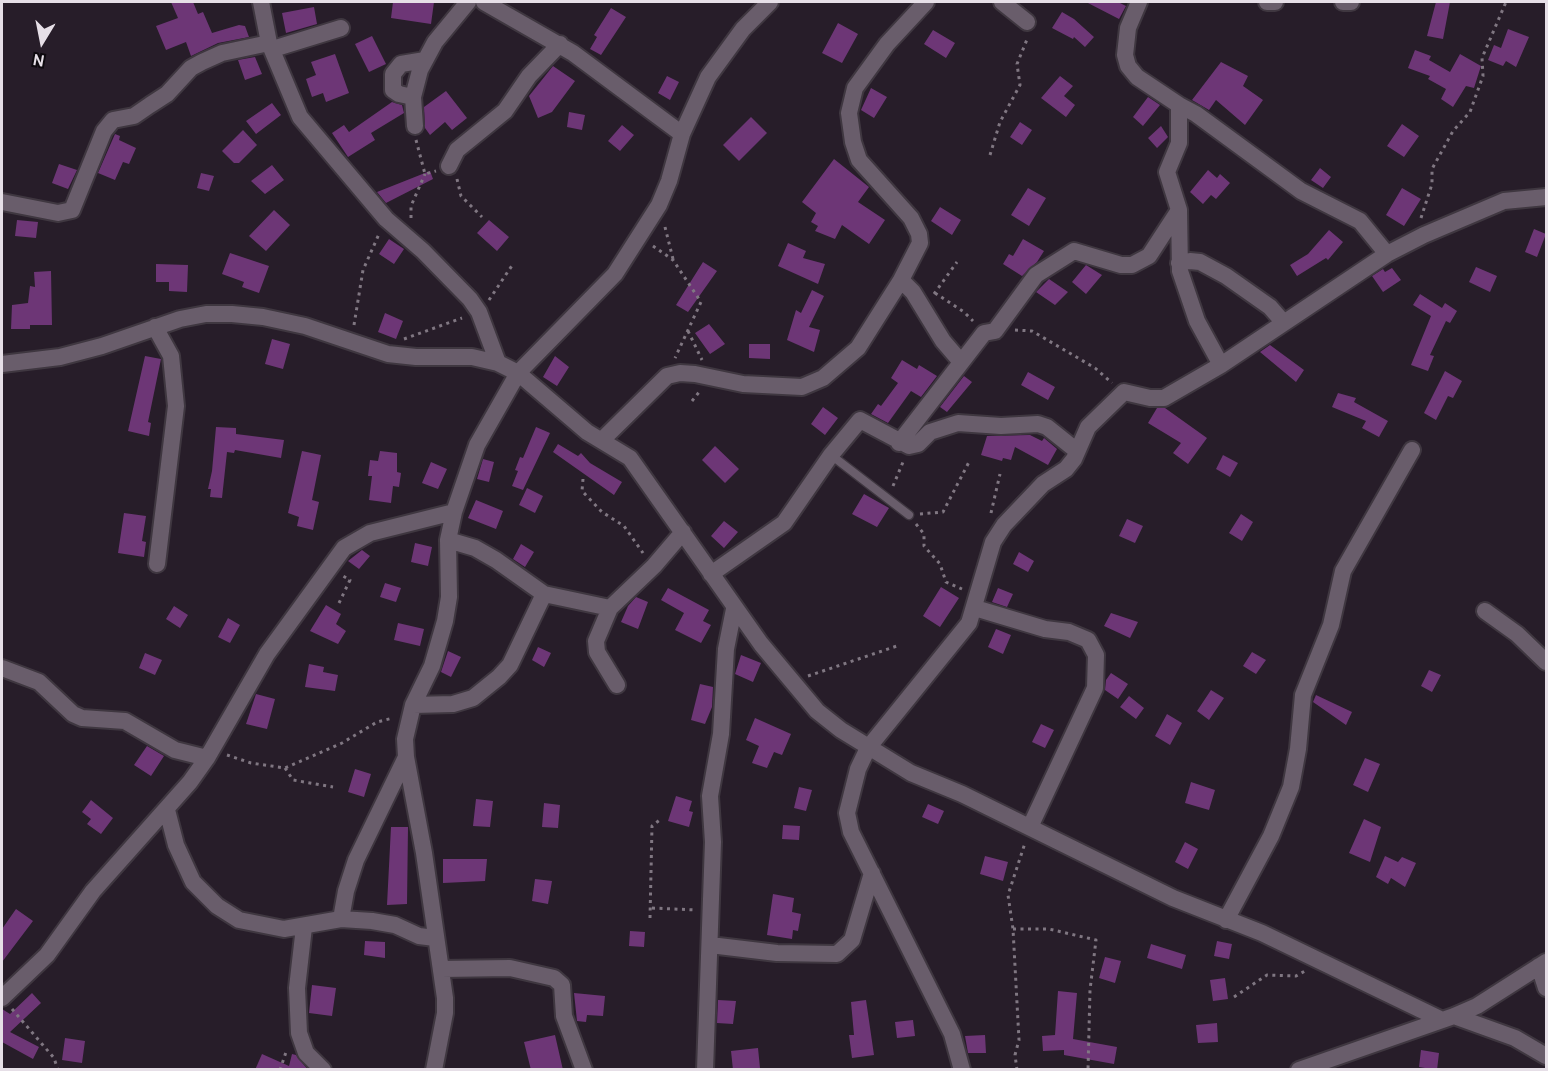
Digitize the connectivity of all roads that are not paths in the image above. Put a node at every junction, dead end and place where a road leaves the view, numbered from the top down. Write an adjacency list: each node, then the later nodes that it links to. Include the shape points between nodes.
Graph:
1 (261, 2): 15 (street)
2 (468, 2): 16 (street)
3 (484, 2): 14 (street)
4 (770, 2): 20 (street, via 743,29 708,76)
5 (926, 2): 27 (street, via 887,44 855,88 849,113 859,160 911,218 920,234 920,243)
6 (1002, 2): 12 (street)
7 (1139, 2): 18 (street, via 1128,28 1128,66)
8 (1267, 2): 9 (street)
9 (1275, 2)
10 (1342, 2): 11 (street)
11 (1351, 2)
12 (1027, 22)
13 (341, 28): 15 (street)
14 (560, 44): 20 (street); 21 (street, via 529,76 505,111 457,150)
15 (271, 46): 23 (street, via 222,53 202,62 134,116 113,120 104,131 72,210 58,213); 31 (street, via 300,117 386,219 470,299 479,312)
16 (425, 60): 17 (street); 17 (street, via 401,64 393,74 393,90)
17 (413, 97): 19 (street)
18 (1179, 105): 24 (street, via 1179,143 1167,172); 25 (street, via 1301,191 1360,221)
19 (415, 126)
20 (682, 134): 34 (street, via 659,205 615,274)
21 (449, 166)
22 (1546, 196): 25 (street, via 1504,201)
23 (2, 202)
24 (1179, 210): 26 (street); 30 (street, via 1149,256 1132,265 1074,251 1036,275 995,331 984,333)
25 (1387, 254): 28 (street)
26 (1179, 263): 28 (street, via 1200,262 1226,276); 33 (street, via 1197,321)
27 (901, 280): 30 (street); 35 (street, via 858,348 823,378 802,387 743,384 695,374 667,376)
28 (1284, 323): 33 (street)
29 (155, 327): 31 (street, via 206,314 232,314 284,321 388,354 472,357); 32 (street, via 60,357); 44 (street, via 171,356 176,406)
30 (961, 362): 36 (street)
31 (498, 363): 34 (street)
32 (2, 364)
33 (1221, 365): 38 (street, via 1164,398 1150,399 1124,392 1088,427)
34 (518, 373): 35 (street, via 569,418); 40 (street, via 477,445)
35 (602, 440): 42 (street, via 630,458)
36 (904, 444): 38 (street, via 918,444 930,432 958,423 1038,424); 39 (street, via 860,420)
37 (1412, 450): 62 (street, via 1343,571 1331,625 1303,695 1291,787 1271,836)
38 (1077, 451): 47 (street, via 1066,469 1029,497 1004,525 993,542)
39 (831, 455): 41 (lane); 45 (street, via 784,523)
40 (454, 512): 43 (street); 57 (street, via 370,533 344,548 267,654)
41 (909, 515)
42 (683, 532): 45 (street); 48 (street)
43 (448, 540): 46 (street, via 476,548); 54 (street, via 449,597 445,621 432,666)
44 (157, 564)
45 (711, 574): 49 (street)
46 (544, 594): 48 (street); 54 (street, via 510,665 499,677 473,698)
47 (976, 602): 55 (street, via 969,623 957,640); 59 (street, via 1045,629 1069,632 1088,640 1096,655 1095,688)
48 (610, 608): 53 (street, via 596,641 597,652)
49 (734, 609): 55 (street, via 817,711); 65 (street, via 726,649 721,734 710,796)
50 (1485, 611): 51 (street)
51 (1546, 662)
52 (2, 668): 57 (street, via 39,681 82,718 133,724 175,750)
53 (617, 685)
54 (412, 711): 56 (street, via 405,739)
55 (868, 748): 59 (street, via 911,773); 60 (street, via 858,769 847,813 851,832)
56 (406, 757): 61 (street, via 356,860); 64 (street)
57 (207, 758): 58 (street)
58 (167, 810): 63 (street, via 186,869 217,906 252,924 284,929); 69 (street, via 93,891 47,955)
59 (1030, 827): 62 (street)
60 (872, 873): 65 (street, via 852,940 837,954 777,953); 77 (street, via 952,1034)
61 (341, 919): 63 (street); 64 (street, via 395,925 419,936)
62 (1226, 920): 70 (street)
63 (304, 927): 73 (street, via 297,988 299,1033 306,1053)
64 (435, 938): 67 (street)
65 (710, 945): 76 (street)
66 (1543, 964): 68 (street); 70 (street, via 1477,1006)
67 (441, 969): 74 (street, via 445,1013); 75 (street, via 510,968 554,978 562,985 564,1016)
68 (1546, 987)
69 (2, 997)
70 (1447, 1018): 71 (street, via 1515,1038); 72 (street)
71 (1546, 1056)
72 (1307, 1068)
73 (323, 1070)
74 (434, 1070)
75 (584, 1070)
76 (705, 1070)
77 (962, 1070)

